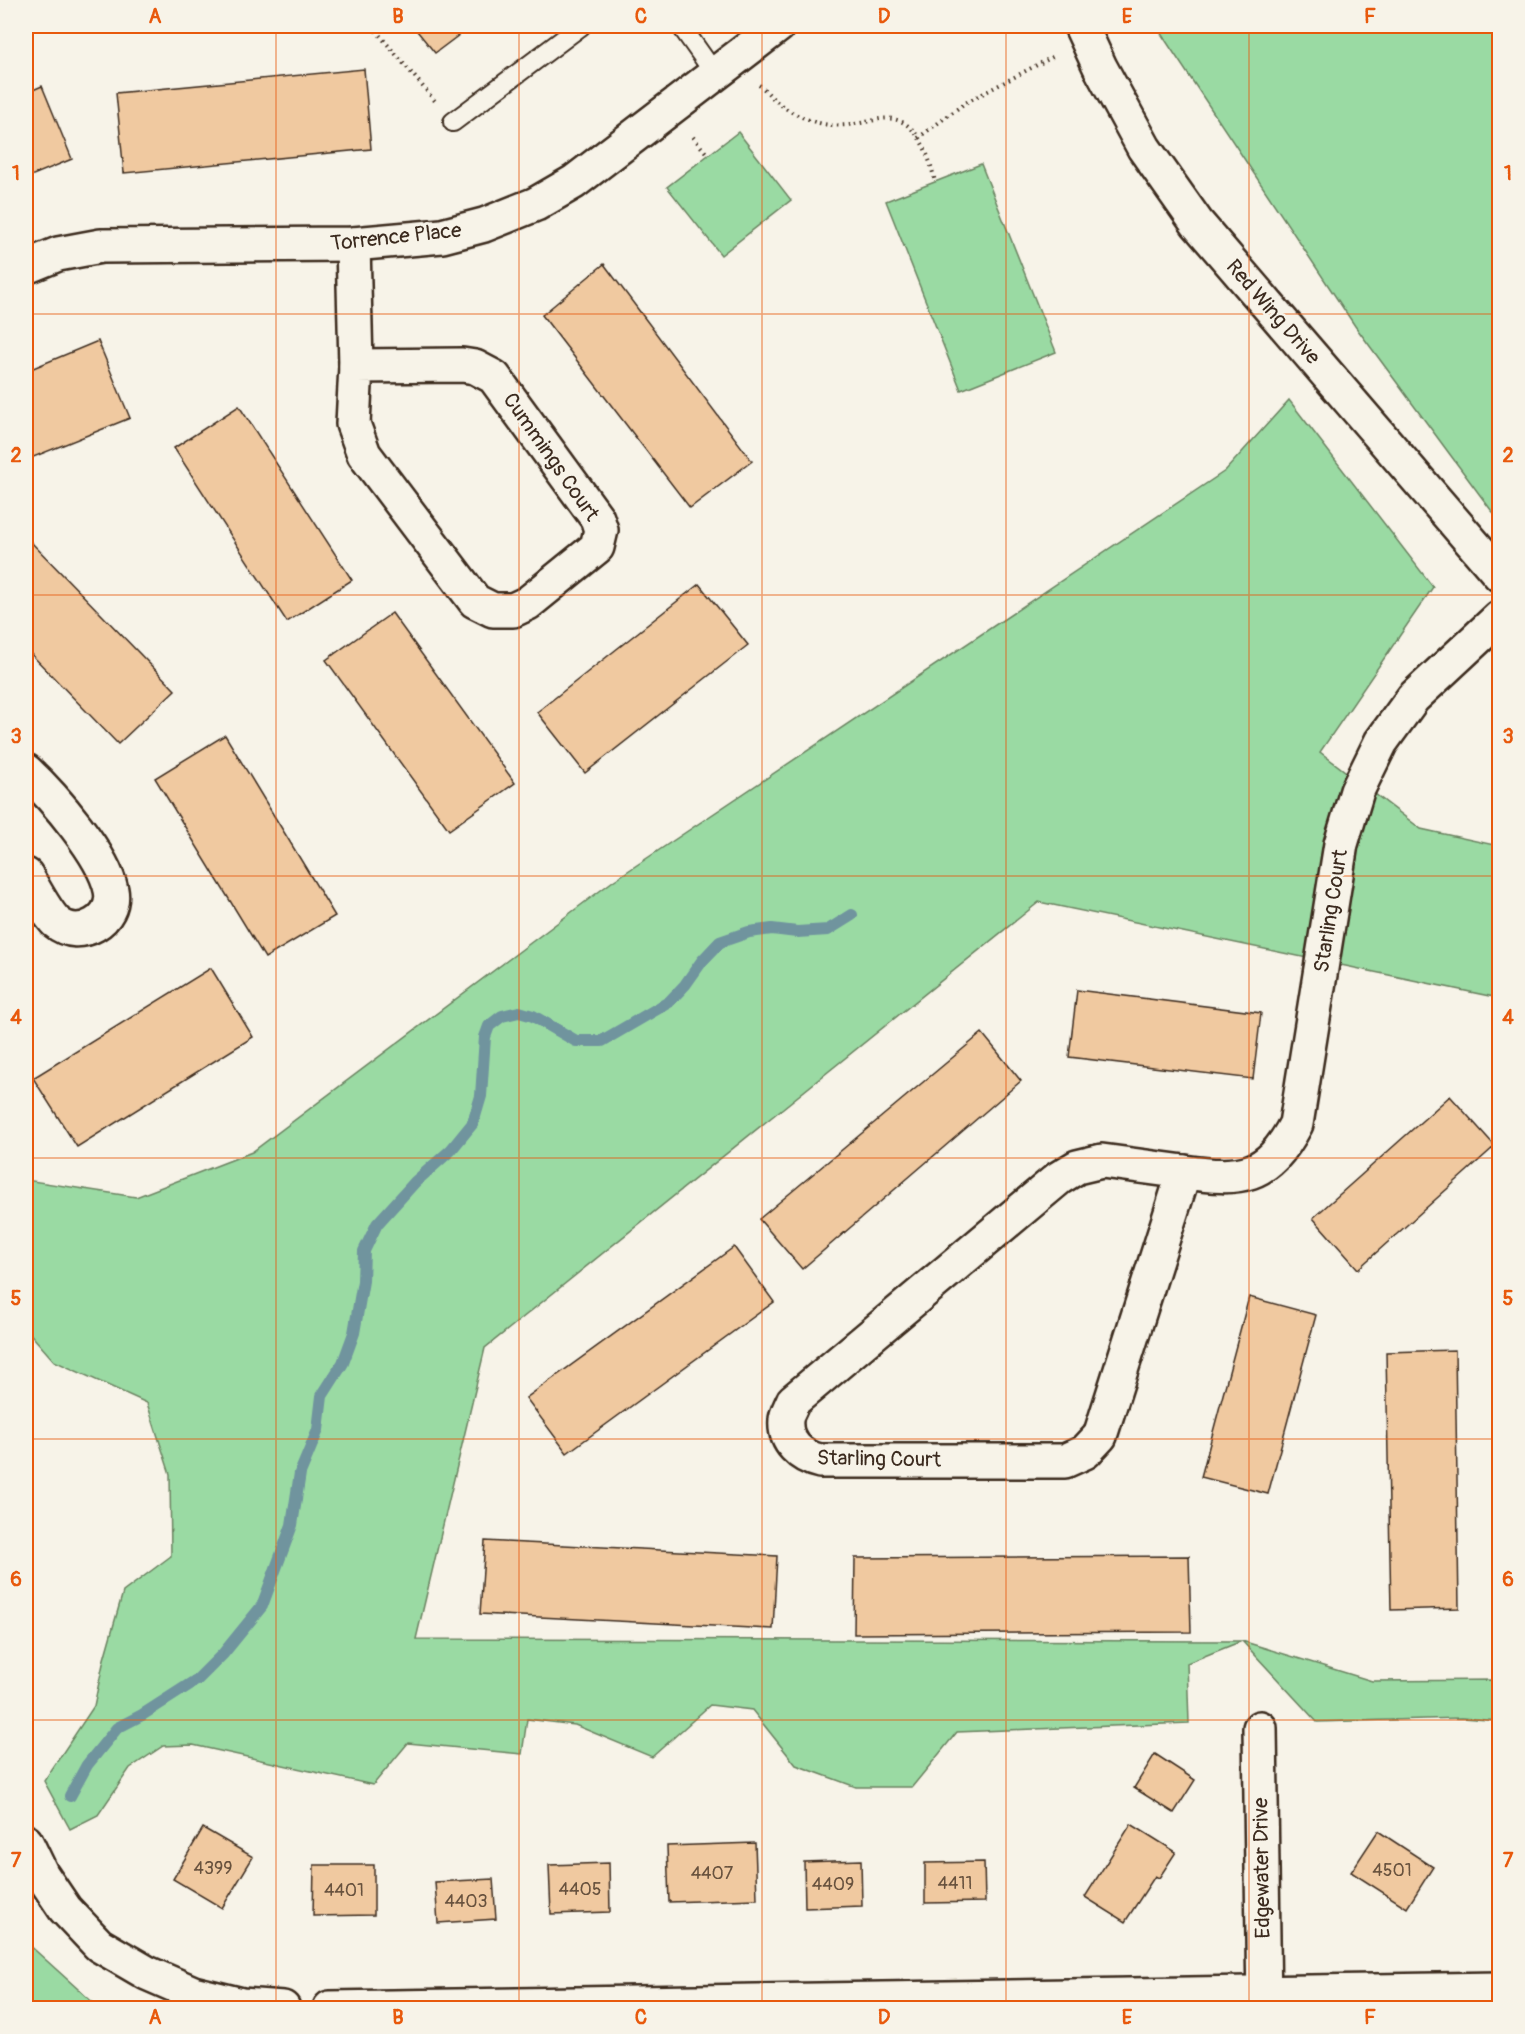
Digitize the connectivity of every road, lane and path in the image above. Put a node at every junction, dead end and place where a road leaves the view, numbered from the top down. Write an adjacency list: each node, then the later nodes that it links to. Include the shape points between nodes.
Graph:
1 (372, 26): 7 (path)
2 (581, 26): 7 (lane)
3 (681, 26): 6 (lane)
4 (778, 26): 6 (street, Torrence Place)
5 (1084, 32): 8 (path, via 966,103); 13 (street, Red Wing Drive, via 1144,148 1197,223)
6 (725, 66): 8 (path, via 765,89 787,110 808,119 850,125 893,118 906,124); 10 (street, Torrence Place, via 574,182 536,204 484,225 442,236)
7 (453, 122)
8 (918, 138): 9 (path)
9 (935, 182)
10 (353, 244): 11 (street, Torrence Place, via 101,246 58,254); 12 (street, Cummings Court)
11 (26, 267)
12 (356, 366): 12 (street, Cummings Court, via 353,424 364,454 476,601 493,610 513,610 528,603 597,547 601,530 597,518 494,377 462,365)
13 (1500, 575)
14 (1500, 617): 17 (street, Starling Court, via 1413,698 1381,742 1357,792 1341,844 1296,1124 1284,1147 1265,1165 1241,1175 1220,1177)
15 (26, 771): 16 (street, via 63,811 103,866 112,891 104,919 89,928 72,930 56,922)
16 (26, 875)
17 (1184, 1172): 17 (street, Starling Court, via 1102,1161 1077,1167 1059,1178 793,1401 786,1418 786,1432 795,1448 809,1459 820,1461 1065,1461 1085,1452 1100,1436)
18 (1260, 1728): 21 (street, Edgewater Drive)
19 (26, 1842): 22 (street, via 65,1909 99,1945 147,1973 193,1993 242,2005)
20 (1500, 1989): 21 (street)
21 (1264, 2001): 23 (street)
22 (283, 2008)
23 (330, 2008)

